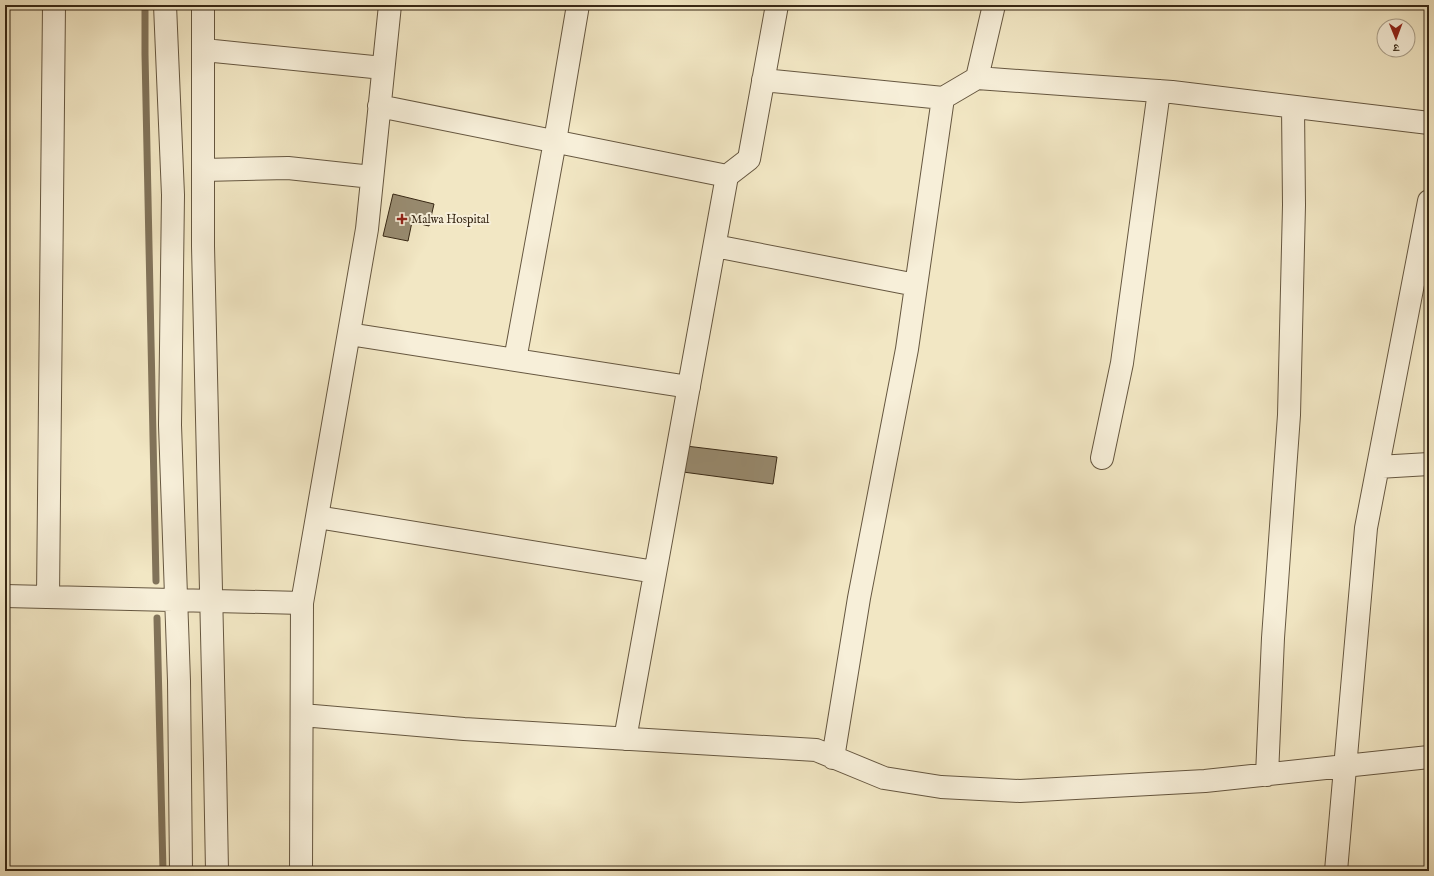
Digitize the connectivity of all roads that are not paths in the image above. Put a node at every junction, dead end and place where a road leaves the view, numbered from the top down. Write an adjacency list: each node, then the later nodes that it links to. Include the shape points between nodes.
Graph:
1 (54, 5): 33 (street)
2 (165, 5): 34 (street, via 173,195 170,424)
3 (204, 5): 8 (street)
4 (390, 5): 9 (street)
5 (578, 5): 17 (street)
6 (777, 5): 11 (street)
7 (994, 5): 10 (street)
8 (204, 50): 9 (street); 18 (street)
9 (383, 68): 14 (street)
10 (977, 78): 12 (street); 13 (street)
11 (763, 80): 13 (street); 19 (street, via 749,158)
12 (1159, 91): 15 (street); 27 (street, via 1122,363)
13 (943, 98): 23 (street)
14 (379, 106): 17 (street); 20 (street)
15 (1293, 107): 16 (street); 42 (street, via 1294,205 1289,415 1273,638)
16 (1429, 123)
17 (555, 141): 19 (street); 25 (street)
18 (203, 170): 20 (street, via 288,168); 35 (street)
19 (727, 176): 22 (street)
20 (372, 177): 24 (street, via 367,229)
21 (1429, 201): 29 (street)
22 (715, 246): 23 (street); 26 (street)
23 (916, 284): 40 (street, via 907,348 859,598)
24 (349, 334): 25 (street); 30 (street)
25 (515, 360): 26 (street)
26 (689, 387): 31 (street)
27 (1102, 458)
28 (1429, 464): 29 (street)
29 (1378, 466): 41 (street, via 1366,528)
30 (317, 517): 31 (street); 36 (street)
31 (656, 572): 38 (street)
32 (5, 596): 33 (street)
33 (48, 597): 34 (street)
34 (177, 600): 35 (street); 43 (street)
35 (210, 601): 36 (street); 44 (street)
36 (302, 603): 37 (street)
37 (302, 715): 38 (street); 45 (street)
38 (625, 739): 40 (street, via 816,750)
39 (1429, 757): 41 (street)
40 (833, 758): 42 (street, via 884,778 941,788 1020,791)
41 (1345, 766): 42 (street); 46 (street)
42 (1267, 775)
43 (181, 871)
44 (217, 871)
45 (302, 871)
46 (1336, 871)

